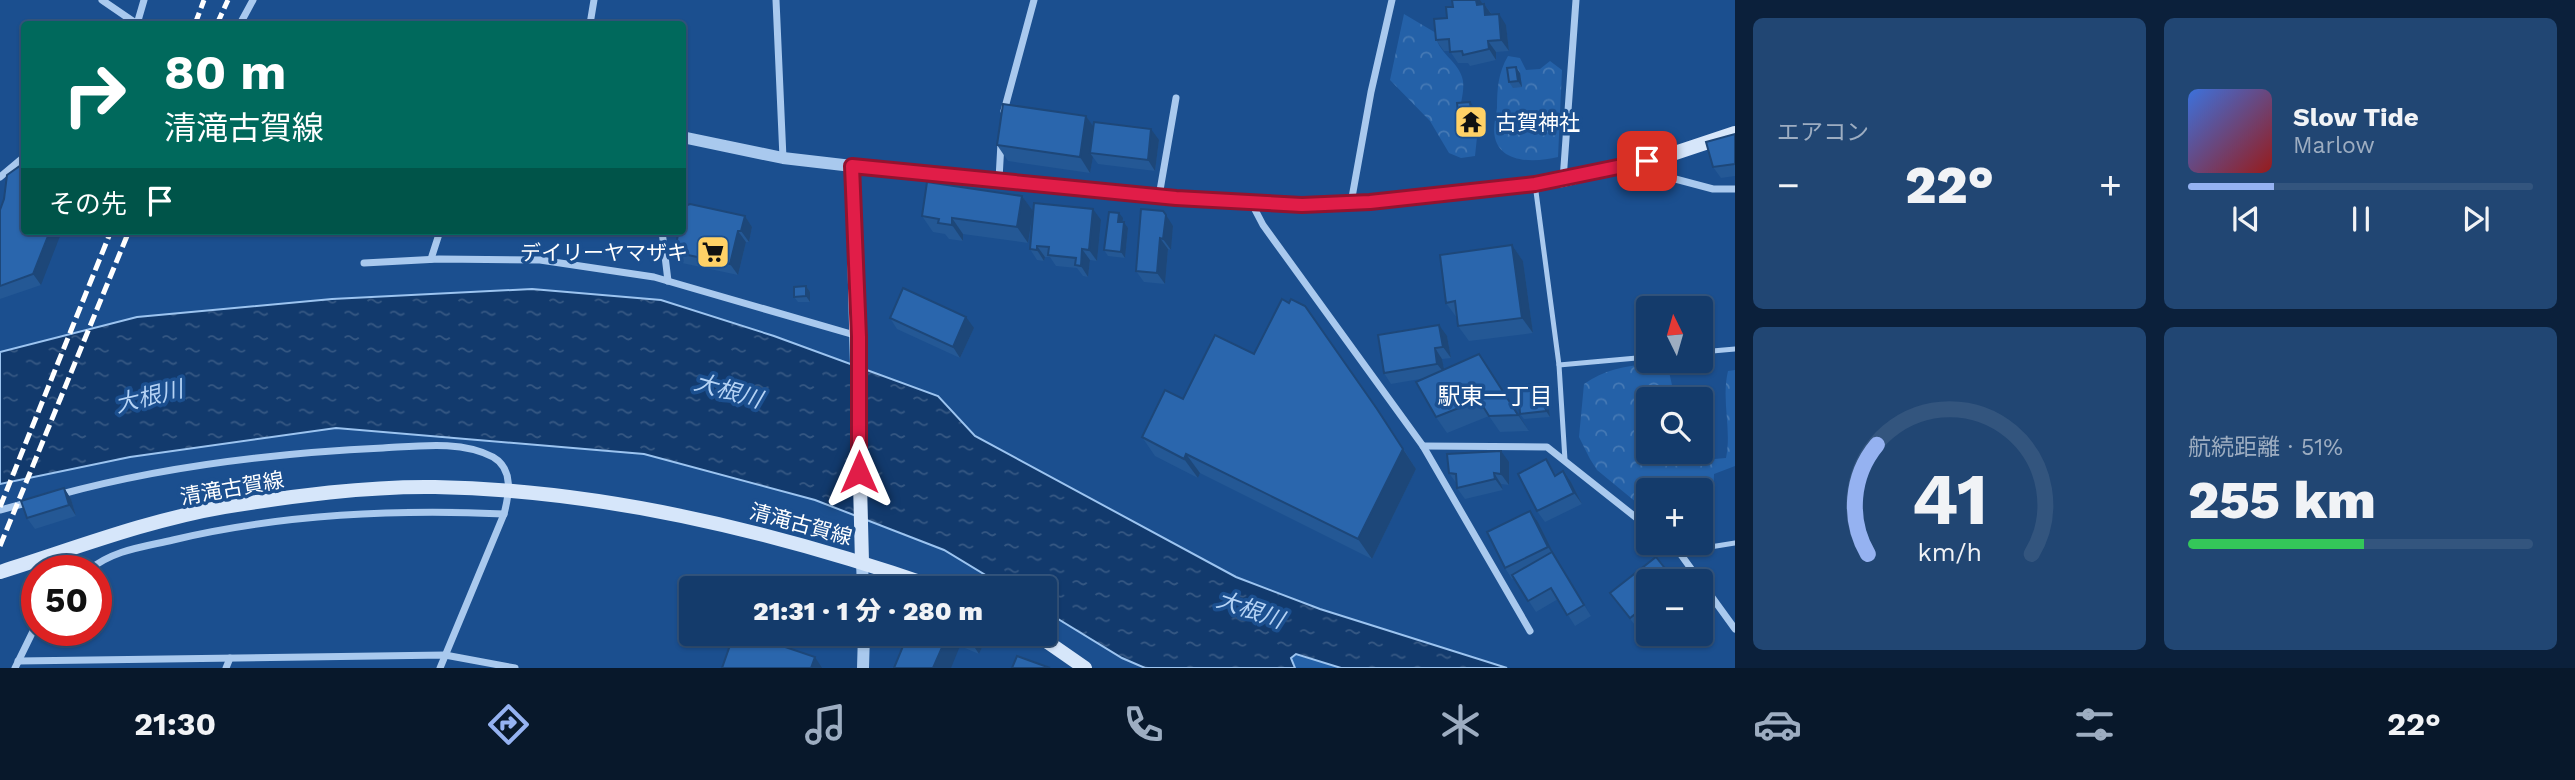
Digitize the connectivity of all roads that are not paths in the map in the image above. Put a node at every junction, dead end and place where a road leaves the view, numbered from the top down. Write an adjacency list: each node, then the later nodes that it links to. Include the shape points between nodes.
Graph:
1 (102, 0): 9 (street)
2 (144, 0): 10 (street)
3 (253, 0): 11 (street)
4 (594, 0): 12 (street)
5 (776, 0): 18 (street)
6 (1034, 0): 14 (street)
7 (1392, 0): 28 (street)
8 (1576, 0): 24 (street)
9 (133, 21)
10 (138, 21)
11 (242, 21)
12 (590, 21)
13 (1175, 98): 27 (street)
14 (1003, 116)
15 (1002, 128): 23 (street)
16 (1735, 133): 21 (main road)
17 (686, 139): 18 (street)
18 (783, 158): 20 (street)
19 (21, 160): 22 (street)
20 (852, 166): 23 (main road); 35 (main road, 清滝古賀線)
21 (1628, 166): 24 (main road); 26 (street, via 1713,189)
22 (0, 177)
23 (999, 179): 27 (main road)
24 (1563, 180): 25 (main road)
25 (1535, 184): 28 (main road); 39 (lane)
26 (1735, 189)
27 (1159, 196): 29 (main road)
28 (1351, 203): 29 (main road)
29 (1252, 204): 40 (street)
30 (439, 235): 32 (street)
31 (662, 235): 34 (street)
32 (431, 259): 33 (street); 34 (street, via 540,260)
33 (364, 263)
34 (668, 281): 35 (street)
35 (859, 337): 51 (main road, 清滝古賀線)
36 (1735, 349): 37 (lane)
37 (1713, 351)
38 (1636, 358): 39 (lane)
39 (1559, 365): 41 (lane)
40 (1423, 446): 41 (street, via 1546,447); 57 (street)
41 (1565, 460): 47 (street)
42 (510, 492): 43 (street, via 505,468 495,458 469,448 423,446 204,464); 46 (street); 51 (main road, 清滝古賀線, via 624,506 770,535); 52 (main road, 清滝古賀線, via 433,487 312,495 222,508 126,532)
43 (54, 496)
44 (40, 499): 45 (street)
45 (0, 510)
46 (504, 514): 50 (street, via 346,513 263,521); 61 (street)
47 (1636, 517)
48 (1735, 543): 49 (lane)
49 (1713, 547)
50 (112, 556)
51 (862, 562): 53 (street); 54 (main road)
52 (0, 572)
53 (863, 576)
54 (903, 576)
55 (1713, 599): 56 (street)
56 (1735, 629)
57 (1530, 631)
58 (26, 646): 63 (street)
59 (864, 646): 67 (street)
60 (1053, 646): 68 (main road)
61 (445, 655): 62 (street); 65 (street); 66 (street)
62 (230, 658): 63 (street); 64 (street)
63 (17, 664)
64 (226, 668)
65 (440, 668)
66 (515, 668)
67 (863, 668)
68 (1085, 668)

